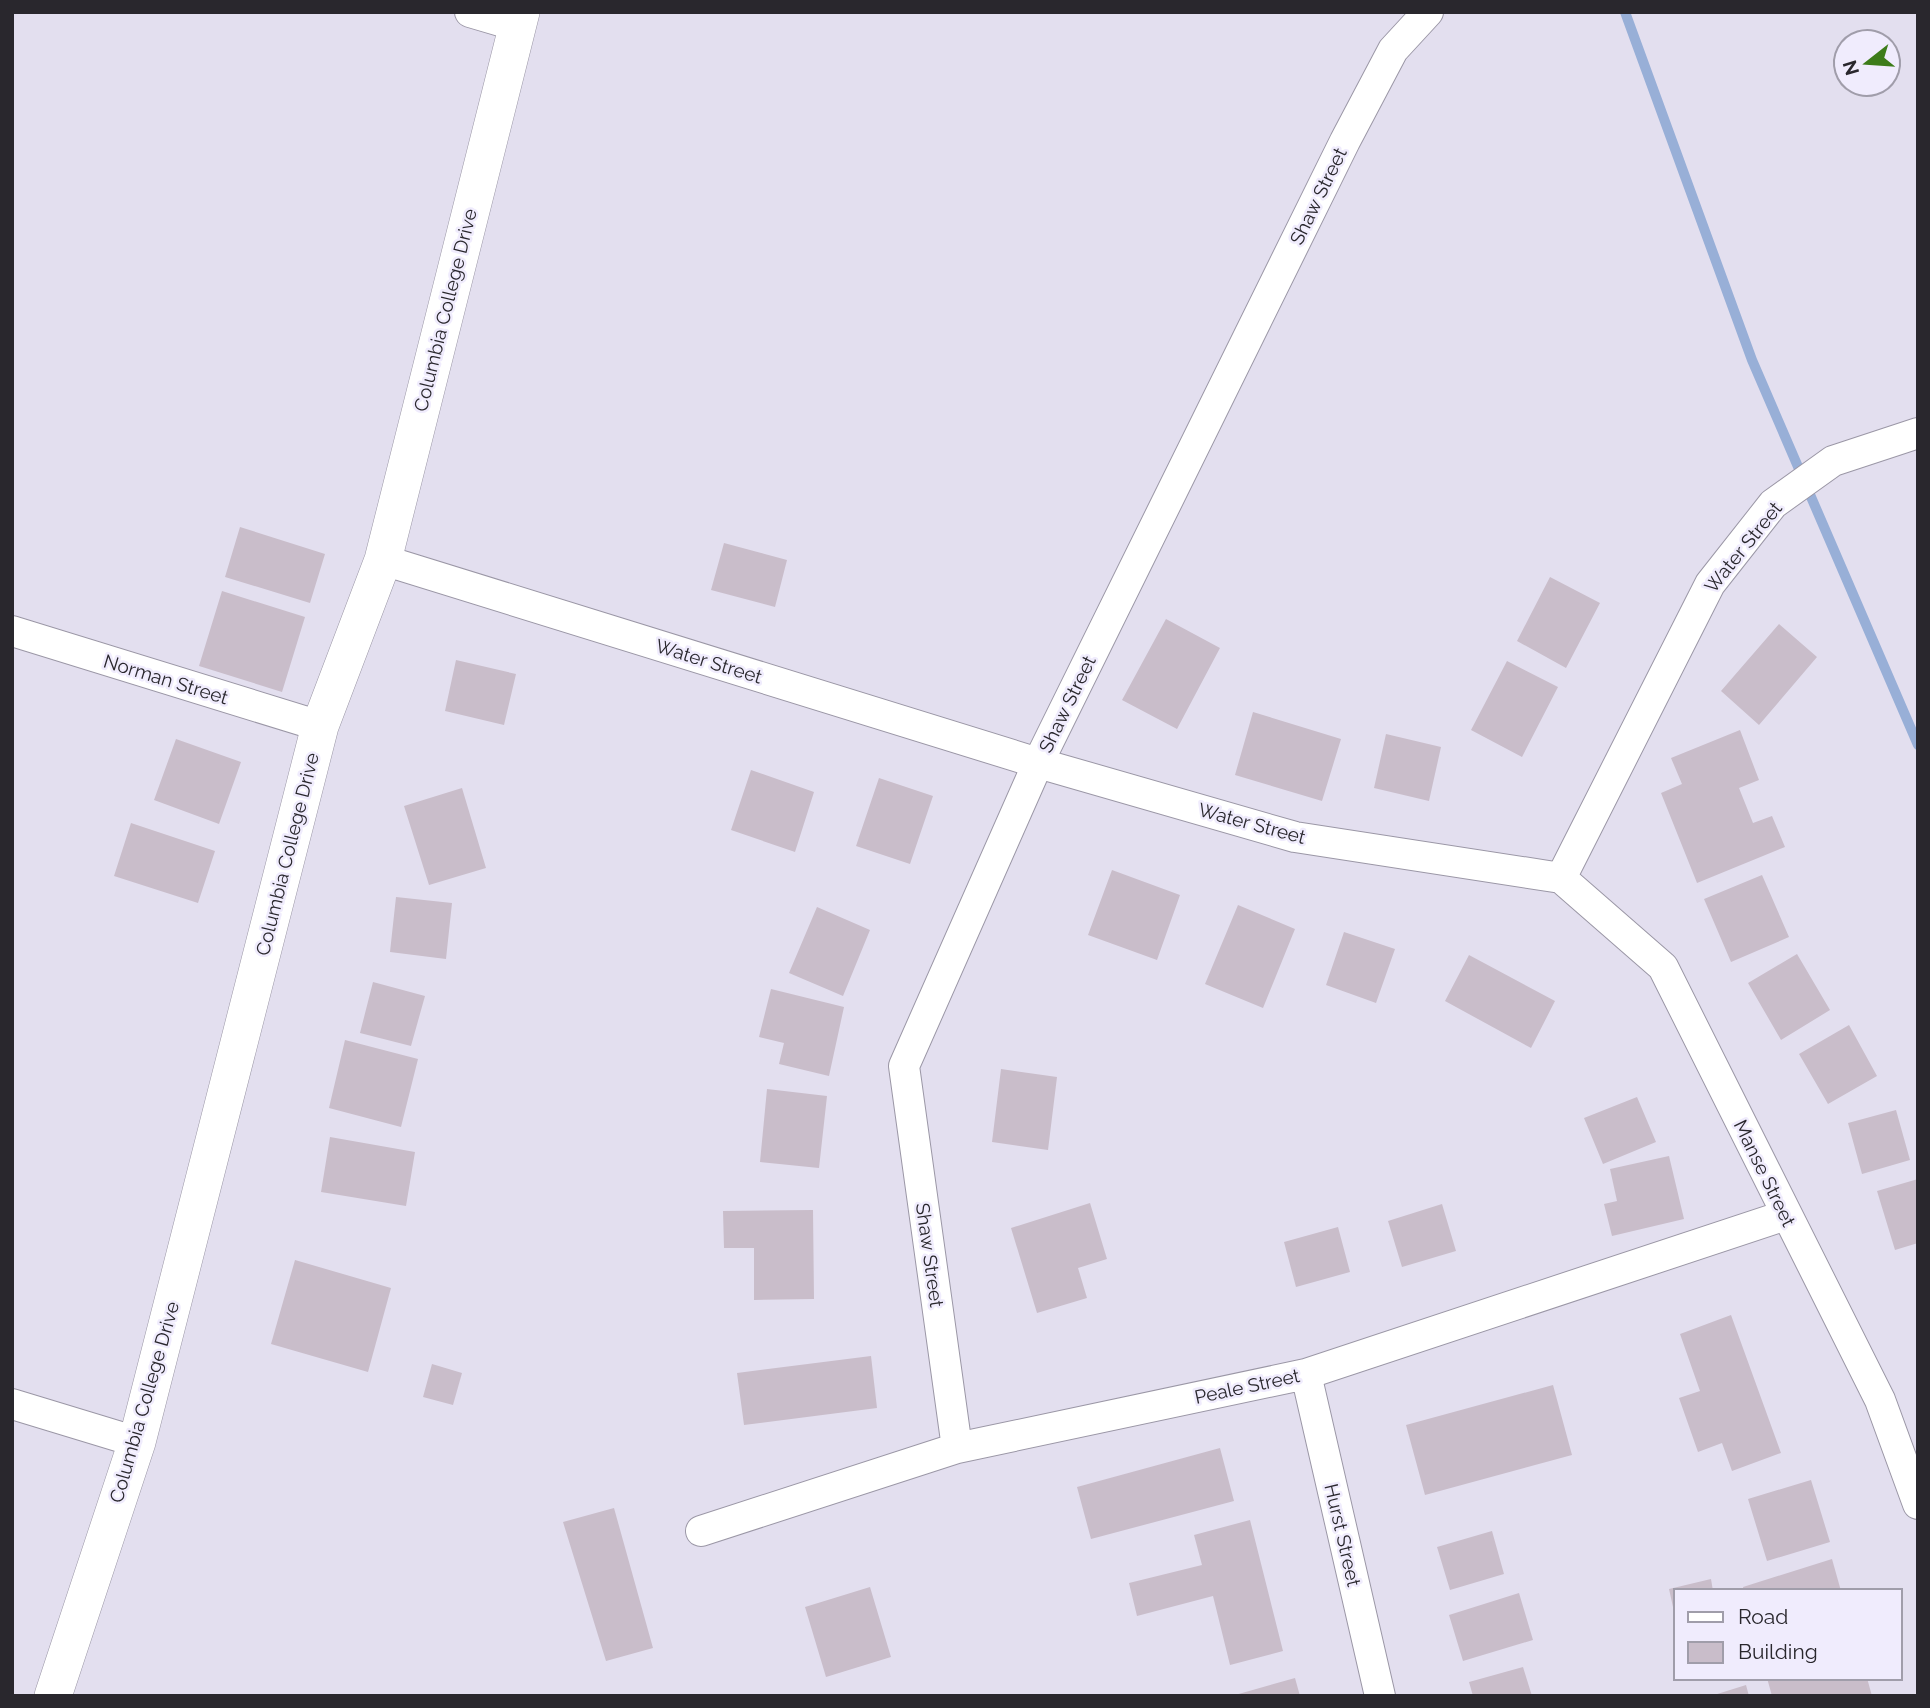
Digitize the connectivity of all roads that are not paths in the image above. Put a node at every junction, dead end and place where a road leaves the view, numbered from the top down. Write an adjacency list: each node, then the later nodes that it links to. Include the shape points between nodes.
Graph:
1 (470, 12): 3 (street)
2 (1428, 12): 8 (street, Shaw Street, via 1392,50)
3 (519, 19): 5 (street, Columbia College Drive)
4 (1918, 433): 9 (street, Water Street, via 1833,461 1773,504 1710,584)
5 (383, 559): 7 (street, Columbia College Drive); 8 (street, Water Street)
6 (12, 631): 7 (street, Norman Street)
7 (320, 726): 13 (street, Columbia College Drive)
8 (1038, 763): 9 (street, Water Street, via 1295,837); 14 (street, Shaw Street, via 904,1066)
9 (1560, 878): 10 (street, Manse Street, via 1663,967)
10 (1786, 1215): 11 (street, Peale Street); 15 (street, Manse Street, via 1880,1401)
11 (1306, 1374): 14 (street, Peale Street); 18 (street, Hurst Street)
12 (12, 1404): 13 (street)
13 (136, 1443): 17 (street, Columbia College Drive)
14 (957, 1448): 16 (street, Peale Street)
15 (1918, 1504)
16 (701, 1531)
17 (53, 1696)
18 (1380, 1696)

